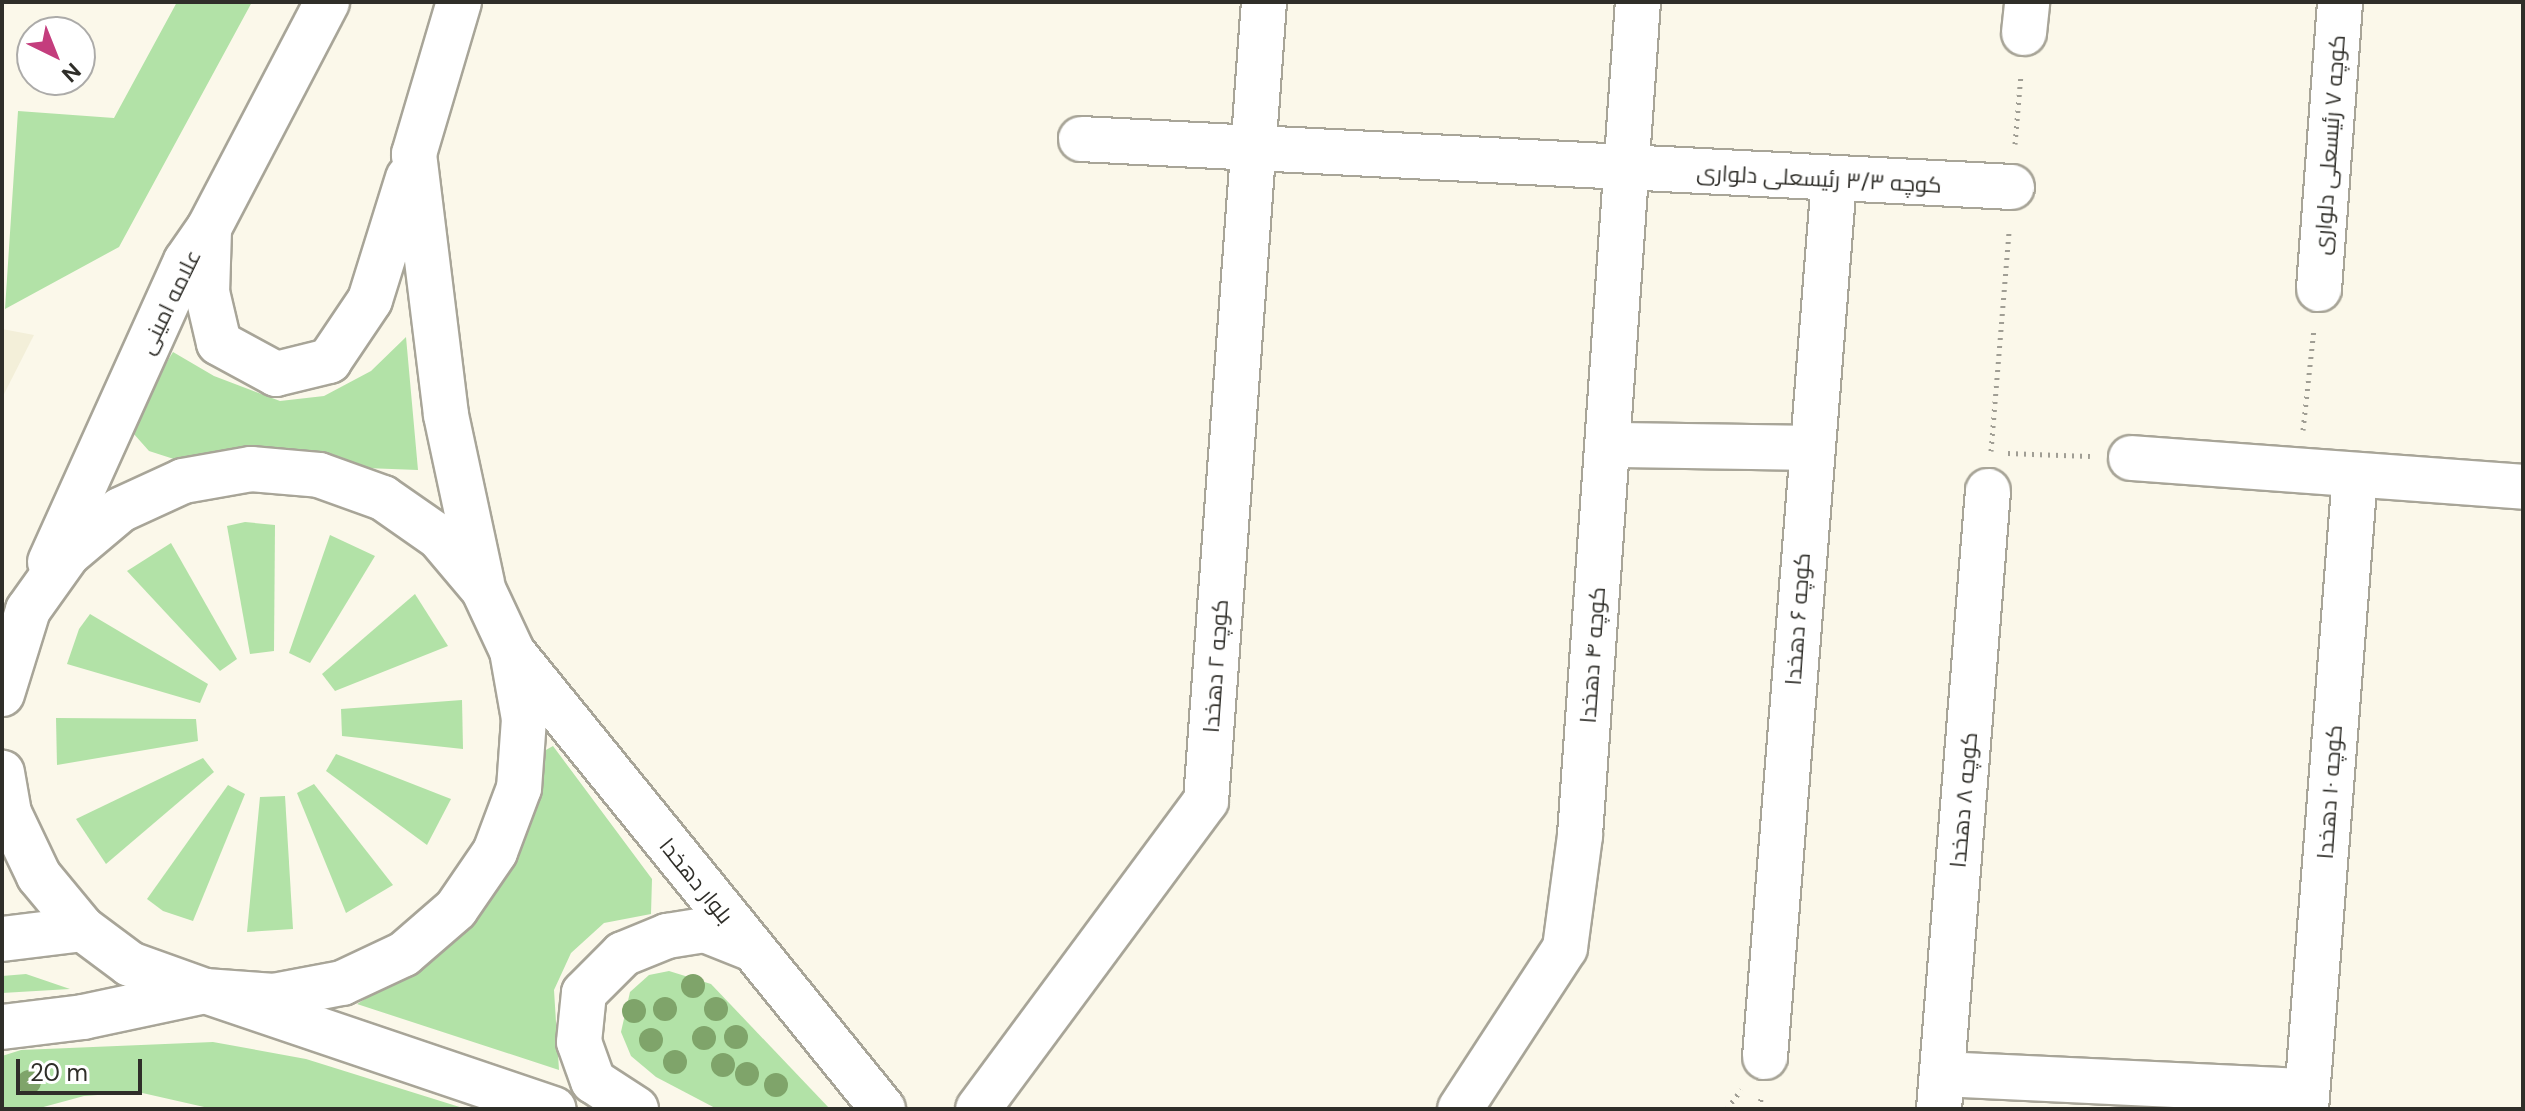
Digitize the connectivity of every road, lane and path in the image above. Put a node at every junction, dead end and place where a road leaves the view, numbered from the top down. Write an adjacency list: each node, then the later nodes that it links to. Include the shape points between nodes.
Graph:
1 (327, 2): 13 (street, علامه امینی)
2 (459, 2): 9 (street)
3 (1264, 2): 8 (street, کوچه ۲ دهخدا)
4 (1638, 2): 10 (street, کوچه ۴ دهخدا)
5 (2340, 2): 14 (street, کوچه ۷ رئیسعلی دلواری)
6 (2026, 18): 12 (path)
7 (1081, 139): 8 (street, کوچه ۳/۳ رئیسعلی دلواری)
8 (1254, 148): 10 (street, کوچه ۳/۳ رئیسعلی دلواری); 39 (street, کوچه ۲ دهخدا, via 1206,801)
9 (414, 154): 13 (street, via 396,230 370,300 329,361 276,374 219,343 207,292); 22 (street, via 446,415)
10 (1626, 169): 11 (street, کوچه ۳/۳ رئیسعلی دلواری); 40 (street, کوچه ۴ دهخدا, via 1580,835 1565,948)
11 (1834, 181): 12 (street, کوچه ۳/۳ رئیسعلی دلواری); 16 (street, کوچه ۶ دهخدا)
12 (2012, 187): 19 (path)
13 (209, 228): 23 (street, علامه امینی, via 186,261)
14 (2319, 289): 18 (path)
15 (1626, 445): 16 (street)
16 (1811, 448): 33 (street, کوچه ۶ دهخدا)
17 (2131, 458): 18 (street); 19 (path)
18 (2298, 471): 20 (street)
19 (1990, 472): 34 (street, کوچه ۸ دهخدا)
20 (2355, 475): 21 (street); 35 (street, کوچه ۱۰ دهخدا)
21 (2523, 487)
22 (483, 589): 23 (street, via 439,537 383,498 319,475 251,469 183,481 120,510 68,554); 25 (street)
23 (15, 614): 24 (street); 26 (street)
24 (2, 651)
25 (512, 651): 30 (street, بلوار دهخدا); 31 (street, via 524,719 519,788 495,852 456,909 404,954 342,983 274,996)
26 (2, 694)
27 (2, 773): 28 (street, via 9,813 39,876)
28 (83, 929): 29 (street); 31 (street, via 130,964)
29 (2, 939)
30 (750, 948): 37 (street, via 705,930 667,936 623,954 584,993 579,1042 593,1081); 38 (street, بلوار دهخدا)
31 (205, 991): 32 (street); 36 (street)
32 (2, 1027)
33 (1765, 1057)
34 (1941, 1092): 35 (street)
35 (2307, 1100)
36 (554, 1109)
37 (636, 1109)
38 (883, 1109)
39 (978, 1109)
40 (1460, 1109)

